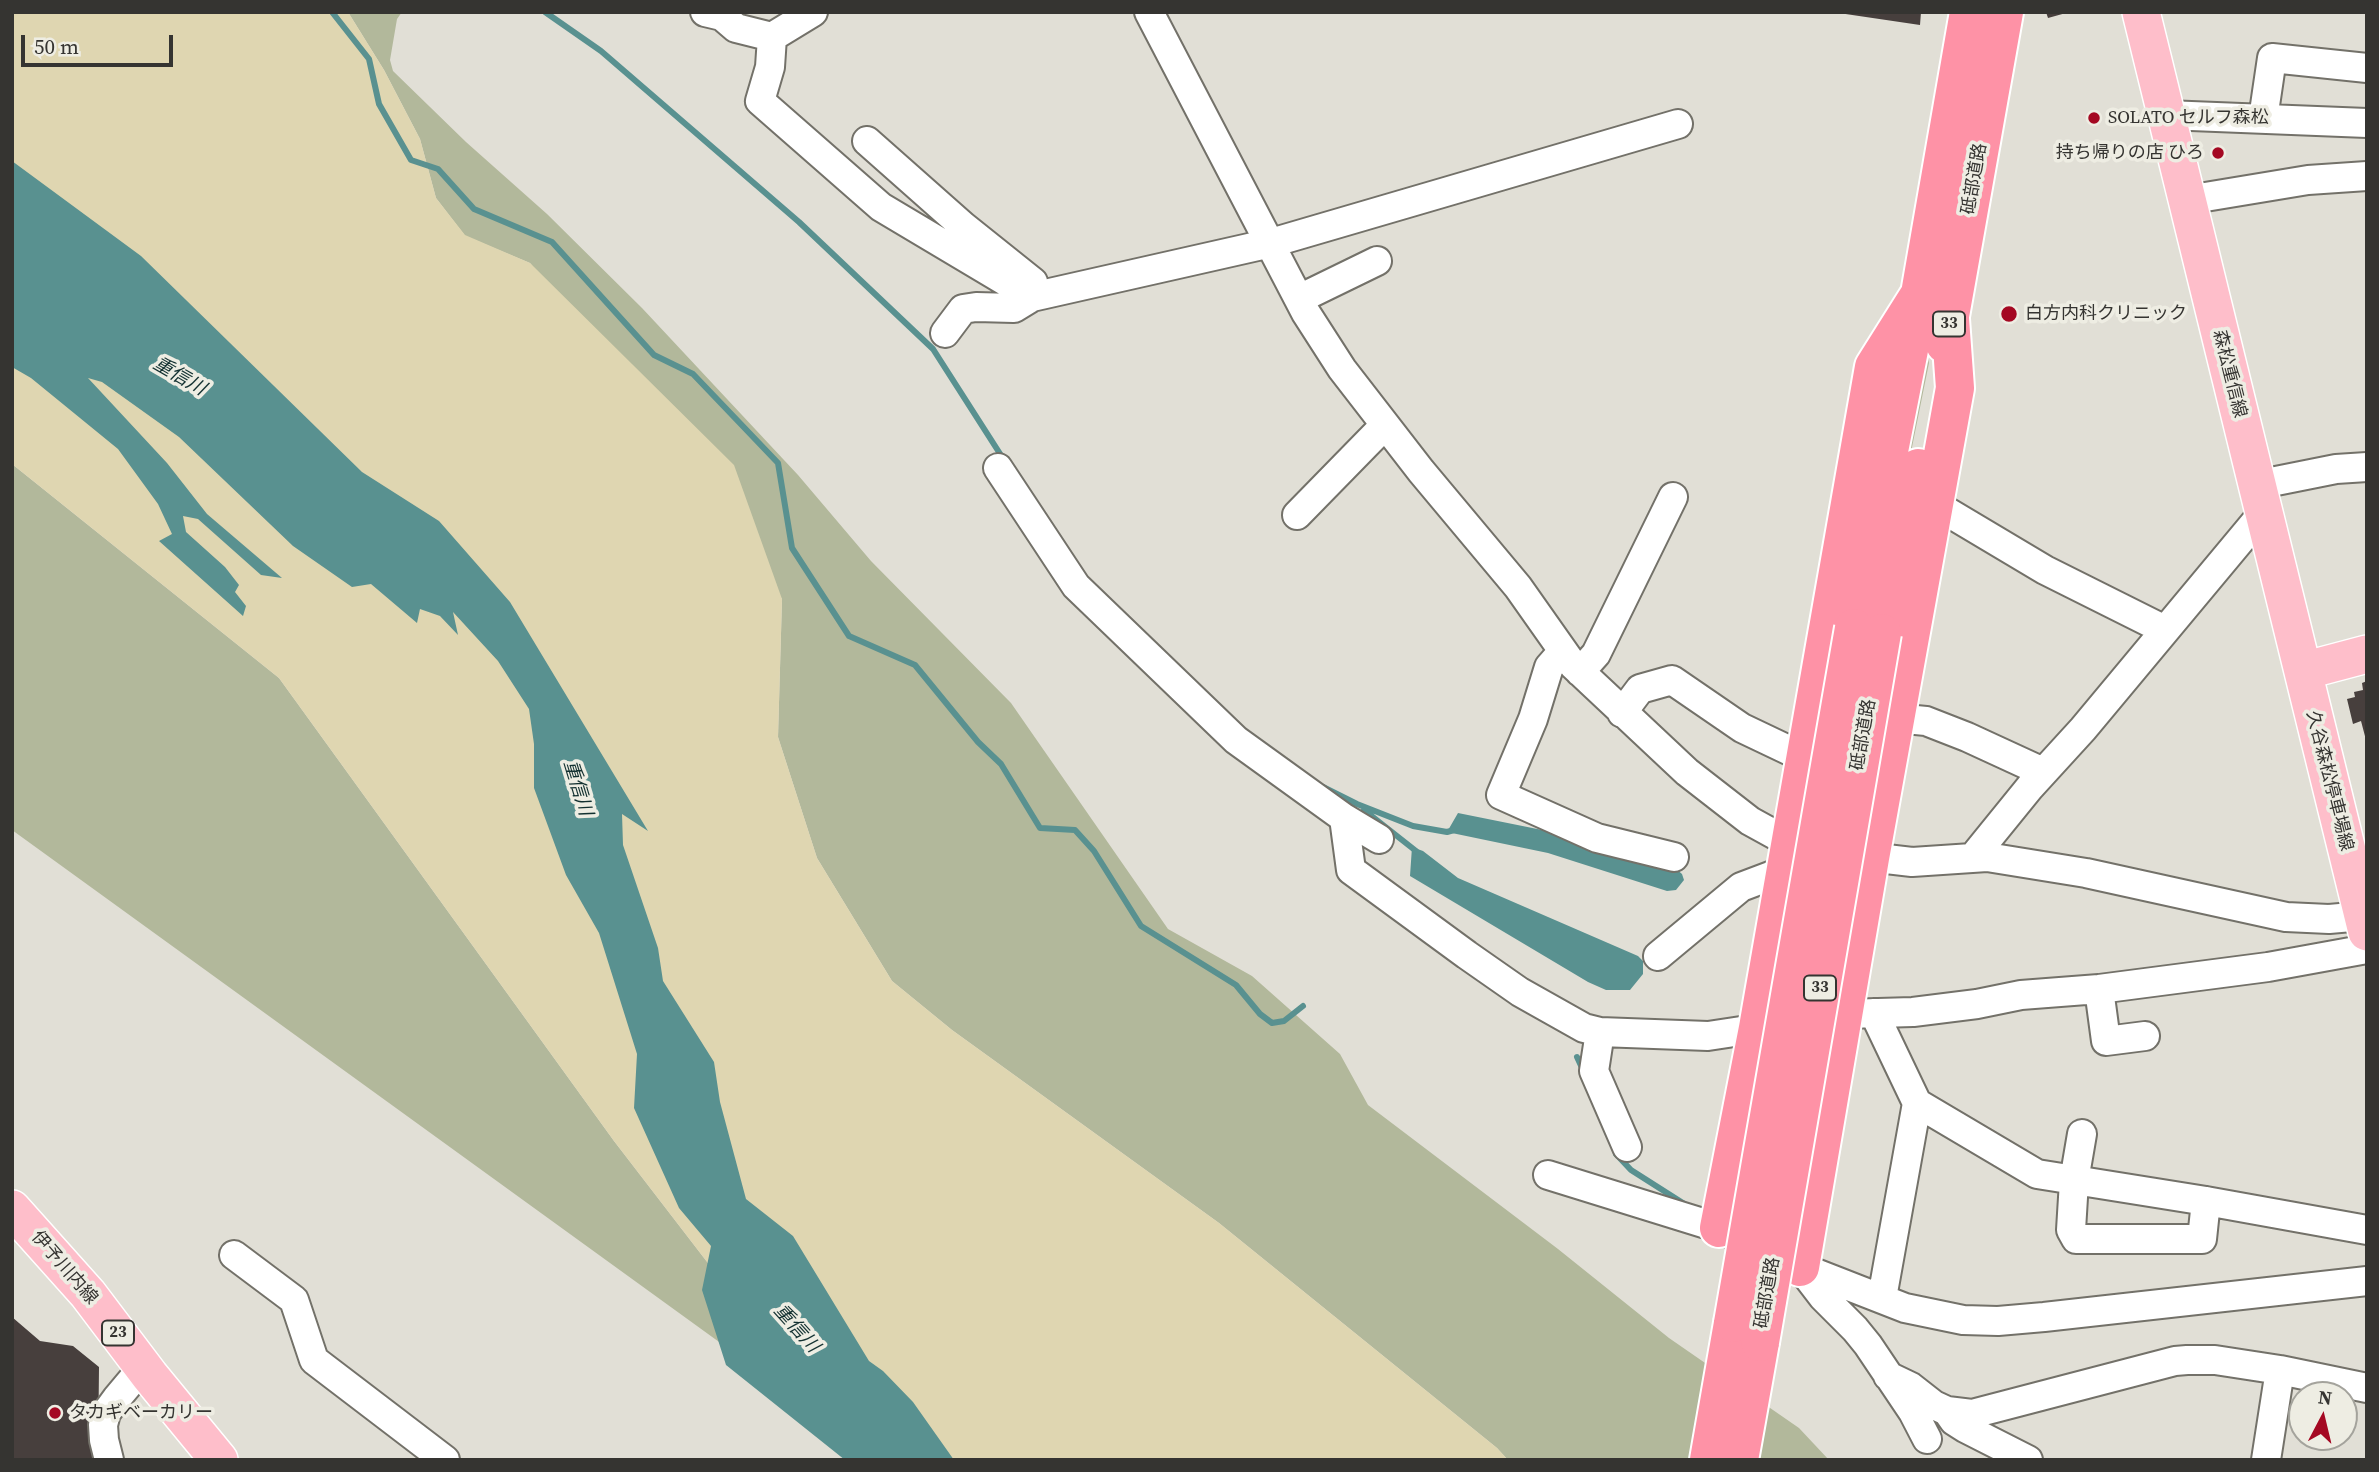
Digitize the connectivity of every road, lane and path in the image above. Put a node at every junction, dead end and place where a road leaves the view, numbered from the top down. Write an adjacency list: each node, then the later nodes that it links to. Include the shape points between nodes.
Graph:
1 (813, 12): 7 (street)
2 (1149, 12): 16 (street)
3 (1969, 12): 19 (highway, 砥部道路 / 33)
4 (2004, 12): 21 (highway, 砥部道路 / 33)
5 (2141, 12): 9 (main road, 森松重信線)
6 (720, 17): 7 (street)
7 (778, 53): 18 (street, via 760,101 881,207)
8 (2367, 68): 10 (street, via 2272,58)
9 (2166, 115): 10 (street); 15 (main road, 森松重信線)
10 (2263, 119): 11 (street)
11 (2367, 122)
12 (1678, 124): 16 (street)
13 (867, 141): 18 (street)
14 (2367, 176): 15 (street, via 2308,180)
15 (2187, 200): 27 (main road, 森松重信線)
16 (1271, 243): 18 (street); 20 (street)
17 (1377, 261): 20 (street)
18 (1045, 294): 22 (street, via 1014,308 963,309)
19 (1920, 294): 31 (highway, 砥部道路 / 33); 37 (highway, via 1874,367)
20 (1299, 299): 23 (street, via 1342,369)
21 (1950, 319): 28 (highway, via 1955,388); 31 (highway, 砥部道路 / 33, via 1914,485)
22 (945, 333)
23 (1385, 425): 29 (street); 33 (street, via 1518,587)
24 (2367, 467): 27 (street, via 2336,469)
25 (998, 468): 39 (street, via 1076,586 1236,740)
26 (1673, 497): 33 (street, via 1596,654)
27 (2259, 499): 30 (street); 34 (main road, 森松重信線)
28 (1934, 509): 30 (street, via 1946,511 2045,570); 36 (highway)
29 (1297, 515)
30 (2165, 630): 38 (street)
31 (1868, 631): 75 (highway, 砥部道路 / 33, bridge); 76 (highway, 砥部道路 / 33, bridge)
32 (2367, 653): 34 (main road)
33 (1572, 662): 35 (street); 42 (street, via 1549,667 1501,795 1597,838)
34 (2303, 671): 45 (main road, 久谷森松停車場線)
35 (1622, 713): 37 (street, via 1640,689 1672,680 1742,728); 43 (street, via 1687,772 1770,834)
36 (1895, 718): 38 (street, via 1947,729); 44 (highway)
37 (1805, 758): 43 (highway)
38 (2043, 772): 41 (street)
39 (1344, 818): 40 (street); 50 (street, via 1351,870 1520,992 1584,1028)
40 (1378, 839)
41 (1974, 856): 44 (street, via 1912,862); 45 (street, via 2086,873 2286,917 2329,919)
42 (1674, 857)
43 (1788, 857): 44 (street); 46 (street, via 1741,887); 49 (highway)
44 (1870, 858): 48 (highway)
45 (2365, 932): 47 (street, via 2268,967)
46 (1658, 957)
47 (2099, 989): 48 (street, via 2021,995 1913,1012); 51 (street, via 2106,1041)
48 (1858, 1014): 49 (street); 52 (street); 62 (highway)
49 (1758, 1028): 50 (street, via 1708,1035); 59 (highway)
50 (1600, 1032): 54 (street, via 1594,1071)
51 (2145, 1036)
52 (1917, 1103): 56 (street, via 2037,1174); 64 (street)
53 (2082, 1134): 56 (street)
54 (1627, 1147)
55 (1548, 1175): 59 (street)
56 (2074, 1181): 57 (street); 57 (street, via 2071,1230 2076,1239 2202,1239)
57 (2206, 1201): 60 (street)
58 (12, 1209): 66 (main road, 伊予川内線 / 23, via 88,1294)
59 (1719, 1228): 62 (street)
60 (2367, 1230)
61 (234, 1255): 74 (street, via 294,1300 314,1360)
62 (1800, 1267): 64 (street); 65 (street)
63 (2367, 1280): 64 (street, via 1998,1321 1919,1312)
64 (1887, 1300): 65 (street, via 1871,1320)
65 (1868, 1345): 68 (street)
66 (143, 1367): 72 (street, via 106,1413 104,1440); 73 (main road, 伊予川内線 / 23)
67 (2280, 1370): 69 (street); 70 (street, via 2215,1360 2175,1361 1972,1414); 78 (street)
68 (1888, 1376): 70 (street); 71 (street)
69 (2367, 1388)
70 (1947, 1411): 77 (street, via 1965,1428)
71 (1927, 1439)
72 (110, 1460)
73 (219, 1460)
74 (445, 1460)
75 (1709, 1460)
76 (1738, 1460)
77 (2028, 1460)
78 (2266, 1460)

